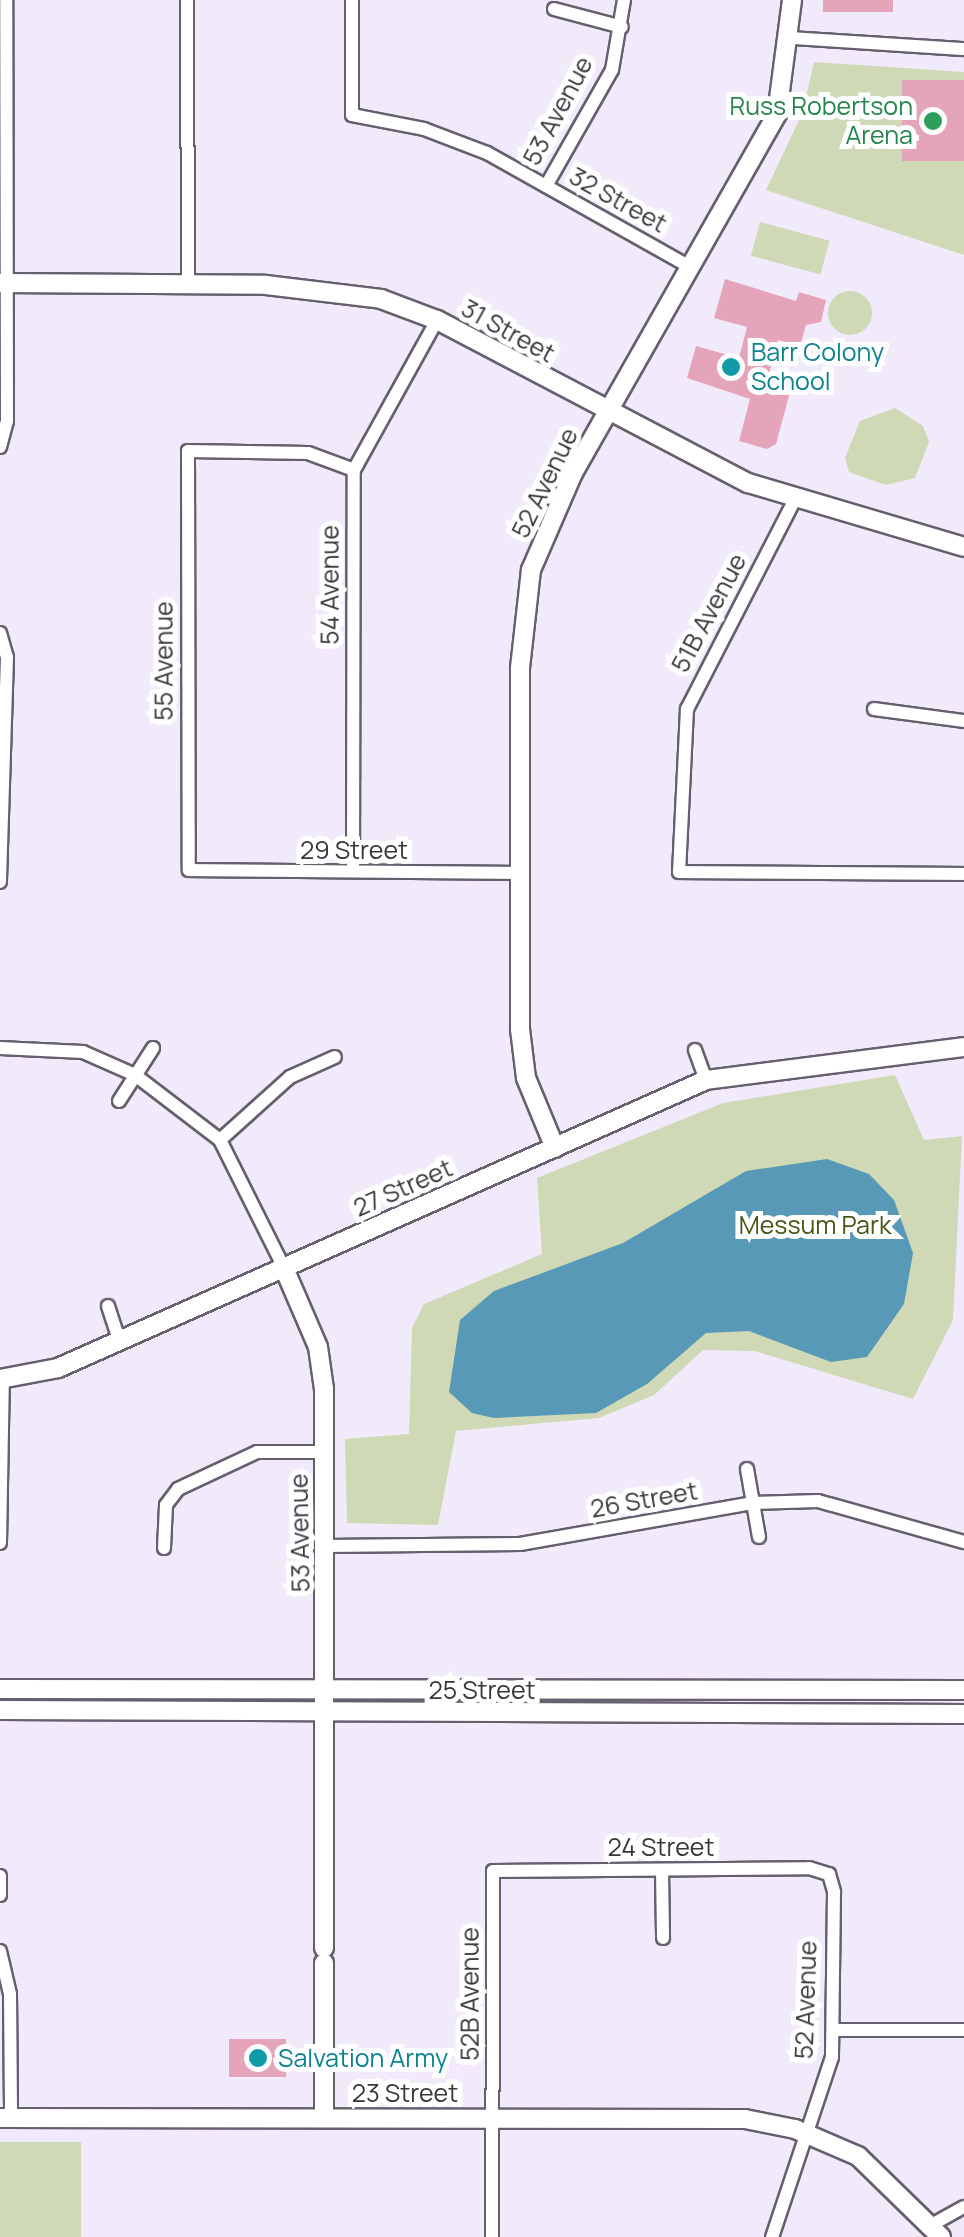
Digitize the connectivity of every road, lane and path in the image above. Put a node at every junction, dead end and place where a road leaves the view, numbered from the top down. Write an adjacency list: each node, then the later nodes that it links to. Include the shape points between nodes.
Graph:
1 (6, 0): 12 (street)
2 (187, 0): 13 (street)
3 (352, 0): 10 (street, 32 Street, via 352,115 424,129)
4 (624, 0): 7 (street, 53 Avenue)
5 (792, 0): 8 (street, 52 Avenue)
6 (554, 10): 7 (street)
7 (622, 27): 10 (street, 53 Avenue, via 612,70)
8 (792, 38): 9 (street); 11 (street, 52 Avenue, via 777,114)
9 (964, 48)
10 (546, 186): 11 (street, 32 Street)
11 (692, 268): 15 (street, 52 Avenue)
12 (4, 284): 13 (street, 31 Street); 16 (street)
13 (188, 284): 14 (street, 31 Street, via 330,290)
14 (437, 320): 15 (street, 31 Street); 17 (street, 54 Avenue)
15 (609, 414): 18 (street, 31 Street); 25 (street, 52 Avenue, via 531,570 522,633)
16 (0, 448)
17 (354, 470): 23 (street, 55 Avenue, via 308,452 188,451); 24 (street, 54 Avenue)
18 (794, 501): 19 (street, 31 Street); 26 (street, 51B Avenue, via 686,709 678,872)
19 (964, 547)
20 (0, 633): 27 (street, via 7,657)
21 (874, 709): 22 (street)
22 (964, 720)
23 (189, 870): 24 (street, 29 Street)
24 (353, 872): 25 (street, 29 Street)
25 (520, 873): 37 (street, 52 Avenue, via 526,1078)
26 (964, 874)
27 (0, 882)
28 (964, 1047): 34 (street, 27 Street)
29 (0, 1048): 33 (street, via 83,1052)
30 (153, 1048): 33 (street)
31 (696, 1050): 34 (street)
32 (335, 1058): 36 (street, via 290,1077)
33 (135, 1075): 35 (street); 36 (street)
34 (706, 1080): 37 (street, 27 Street)
35 (119, 1100)
36 (220, 1140): 38 (street, 53 Avenue)
37 (554, 1148): 38 (street, 27 Street)
38 (284, 1268): 40 (street, 27 Street); 42 (street, 53 Avenue, via 318,1347)
39 (108, 1306): 40 (street)
40 (119, 1339): 41 (street, 27 Street, via 58,1368)
41 (1, 1380): 47 (street)
42 (323, 1452): 48 (street, 53 Avenue); 49 (street, via 257,1452 178,1489 166,1505)
43 (746, 1469): 44 (street)
44 (754, 1503): 45 (street); 46 (street, 26 Street, via 844,1506); 48 (street, 26 Street, via 520,1544)
45 (759, 1536)
46 (964, 1542)
47 (0, 1543)
48 (326, 1546): 52 (street, 53 Avenue)
49 (164, 1548)
50 (0, 1689): 52 (street, 25 Street)
51 (964, 1690): 52 (street, 25 Street)
52 (326, 1692): 55 (street, 53 Avenue)
53 (0, 1710): 55 (street, 25 Street)
54 (964, 1714): 55 (street, 25 Street)
55 (326, 1715): 66 (street, 53 Avenue)
56 (492, 1871): 57 (street, 24 Street); 67 (street, 52B Avenue)
57 (662, 1871): 58 (street, 24 Street); 61 (street)
58 (829, 1874): 63 (street, 52 Avenue)
59 (0, 1876): 60 (street)
60 (0, 1895)
61 (663, 1938)
62 (0, 1952): 65 (street, via 10,1994)
63 (833, 2030): 64 (street); 68 (street, 52 Avenue, via 828,2081)
64 (964, 2030)
65 (5, 2118): 66 (street, 23 Street)
66 (324, 2118): 67 (street, 23 Street)
67 (492, 2119): 68 (street, 23 Street, via 732,2119); 71 (street, 52B Avenue)
68 (809, 2134): 70 (street, via 876,2168); 72 (street, 52 Avenue)
69 (964, 2206): 70 (street)
70 (937, 2231)
71 (492, 2237)
72 (772, 2237)

